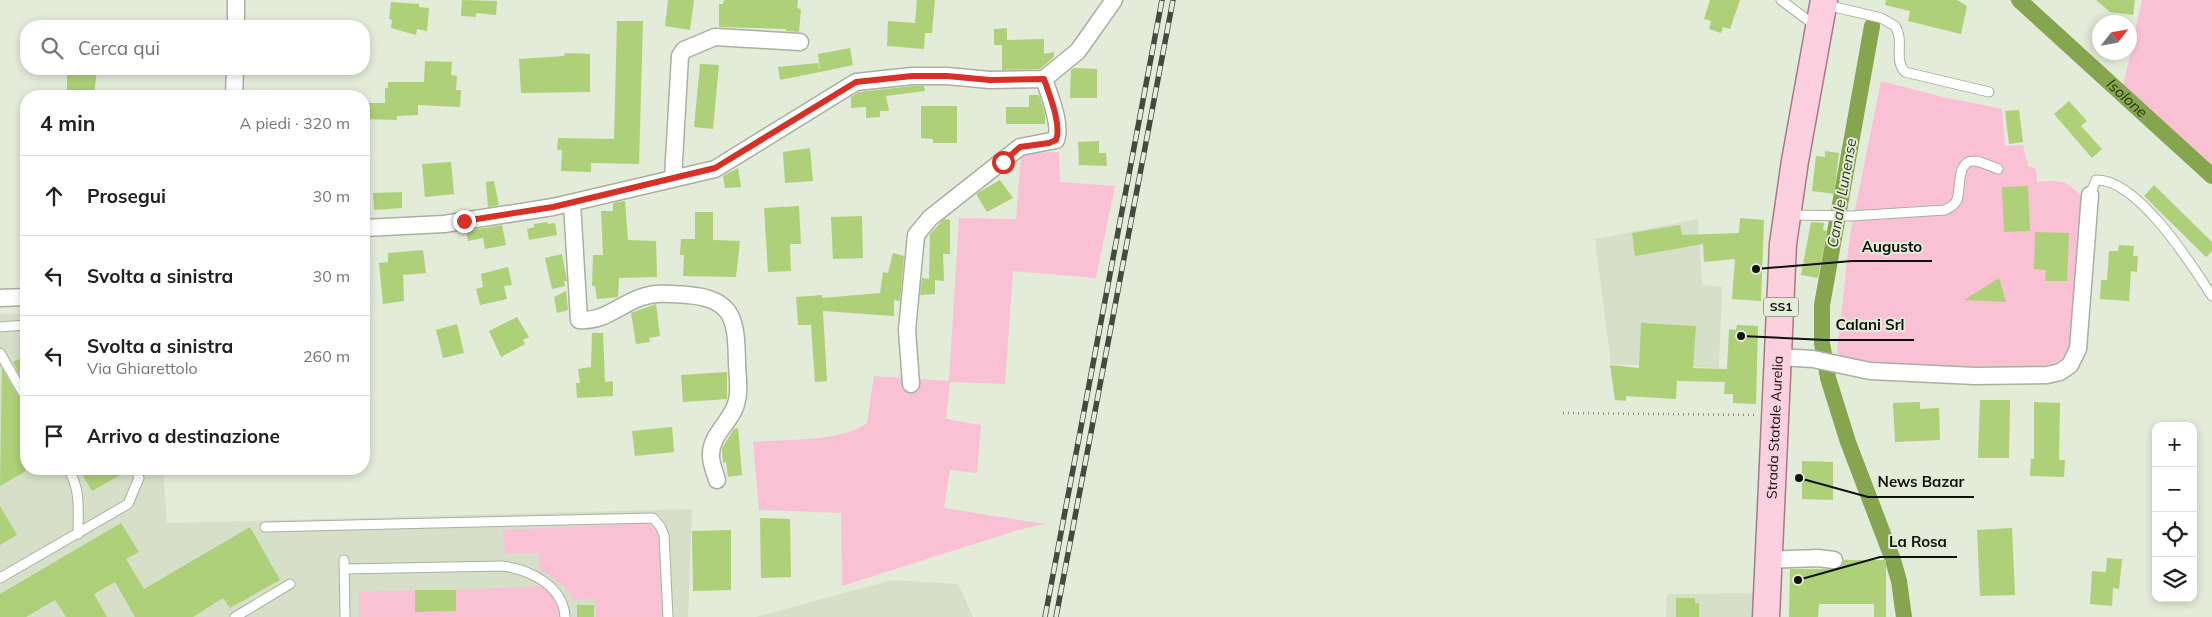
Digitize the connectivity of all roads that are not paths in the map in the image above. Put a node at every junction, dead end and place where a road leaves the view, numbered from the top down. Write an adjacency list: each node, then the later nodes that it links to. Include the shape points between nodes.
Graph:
1 (236, 0): 5 (street)
2 (1114, 0): 8 (street, via 1078,51)
3 (1781, 0): 4 (lane)
4 (1822, 11): 10 (lane, via 1881,18 1895,26 1900,34 1898,57 1905,72); 15 (main road, Strada Statale Aurelia / SS1)
5 (236, 20)
6 (800, 42): 12 (street, via 716,37 684,50 680,56)
7 (235, 75): 9 (street)
8 (1044, 79): 12 (street, via 990,80 938,76 856,82 715,168); 24 (street, via 1053,105 1058,134 1056,140 1020,147 930,218 916,235 907,330)
9 (234, 90)
10 (1989, 92)
11 (1998, 169): 15 (lane, via 1974,161 1968,163 1960,177 1957,199 1945,210 1851,216)
12 (673, 178): 14 (street)
13 (2090, 195): 17 (lane, via 2096,180 2116,183 2152,215 2181,248); 23 (street, via 2078,349 2070,365 2060,372 2047,376 1975,376 1870,372 1813,359)
14 (572, 202): 16 (street, via 444,224); 28 (street, via 579,320 589,321 616,312 641,297 657,293 710,298 729,311 736,333 738,400 716,437 711,454)
15 (1787, 215): 23 (main road, Strada Statale Aurelia / SS1)
16 (370, 228)
17 (2212, 296)
18 (20, 297): 19 (street)
19 (0, 298)
20 (20, 325): 21 (lane)
21 (0, 327)
22 (0, 353): 25 (lane)
23 (1778, 357): 31 (main road, Strada Statale Aurelia / SS1)
24 (910, 384)
25 (20, 388)
26 (72, 475): 30 (lane, via 78,499)
27 (138, 475): 30 (lane, via 128,504)
28 (717, 480)
29 (265, 527): 38 (lane, via 653,518 664,535)
30 (78, 534): 33 (lane)
31 (1768, 560): 32 (street); 39 (main road, Strada Statale Aurelia / SS1)
32 (1834, 560)
33 (0, 578)
34 (290, 584): 35 (lane)
35 (235, 617)
36 (345, 617): 37 (lane, via 344,564 521,568 551,587 564,605)
37 (565, 617)
38 (668, 617)
39 (1766, 617)

